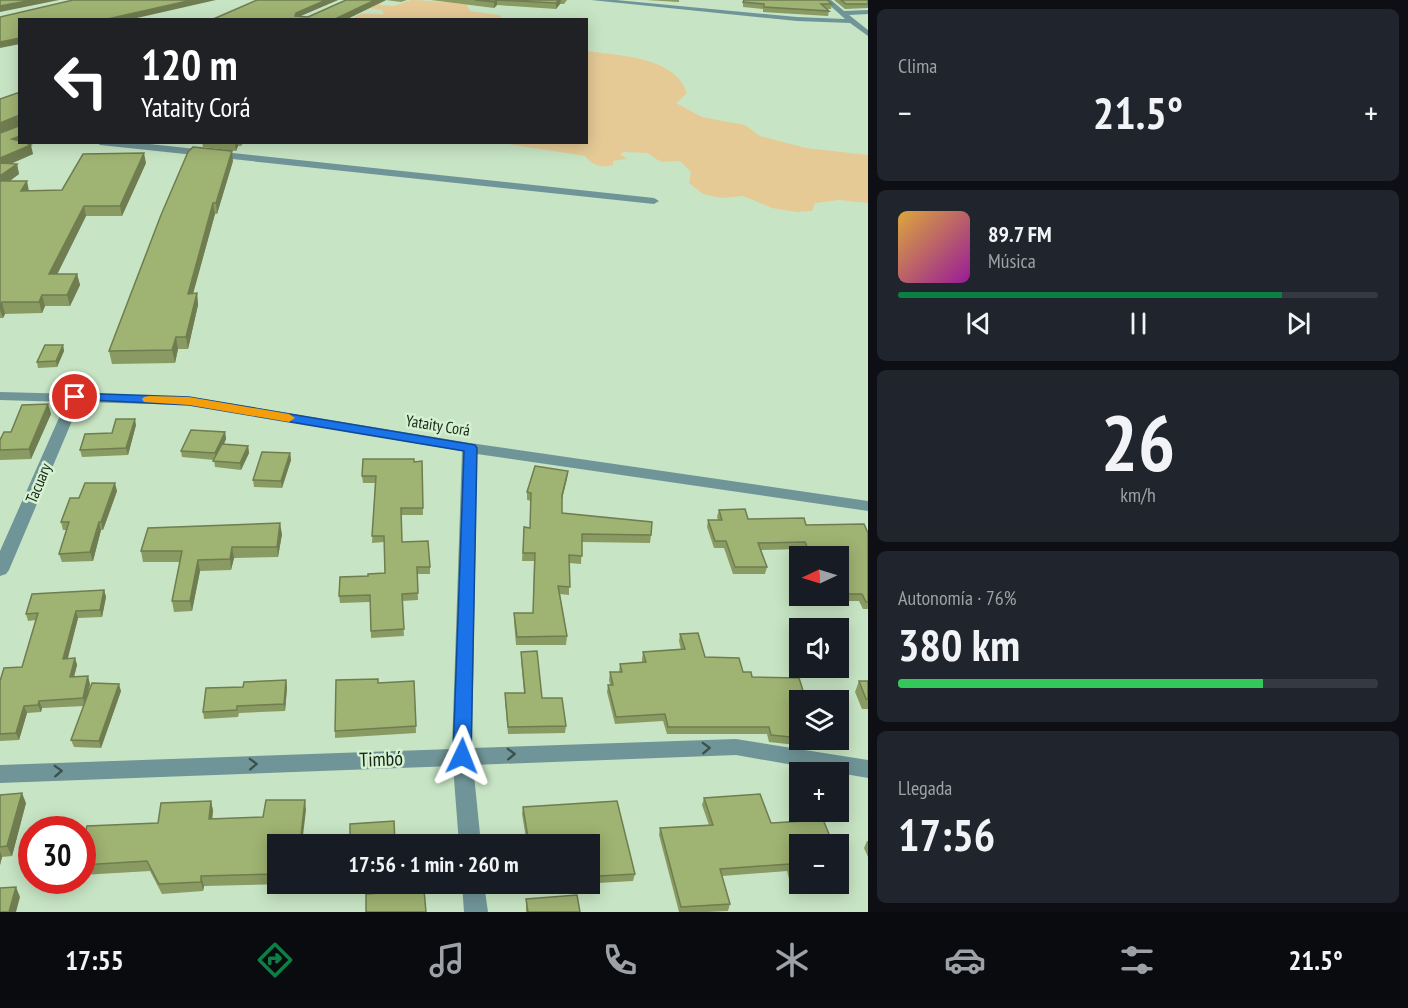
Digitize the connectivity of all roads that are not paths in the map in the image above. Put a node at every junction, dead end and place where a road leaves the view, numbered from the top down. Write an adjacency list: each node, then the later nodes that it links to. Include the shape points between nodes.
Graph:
1 (594, 0): 5 (street)
2 (827, 0): 4 (street)
3 (868, 12): 4 (street)
4 (843, 13): 5 (street)
5 (852, 21): 6 (street)
6 (868, 34)
7 (119, 144): 8 (street)
8 (654, 201)
9 (0, 396): 10 (street, Yataity Corá)
10 (75, 397): 11 (street, Yataity Corá, via 189,401); 13 (street, Tacuary)
11 (470, 448): 12 (street, Yataity Corá); 14 (street)
12 (868, 506)
13 (0, 570)
14 (462, 756): 15 (street, Timbó, one-way to 15, via 736,747); 16 (street, Timbó, one-way to 14); 17 (street)
15 (868, 769)
16 (0, 774)
17 (469, 834)
18 (474, 894): 19 (street)
19 (476, 912)

